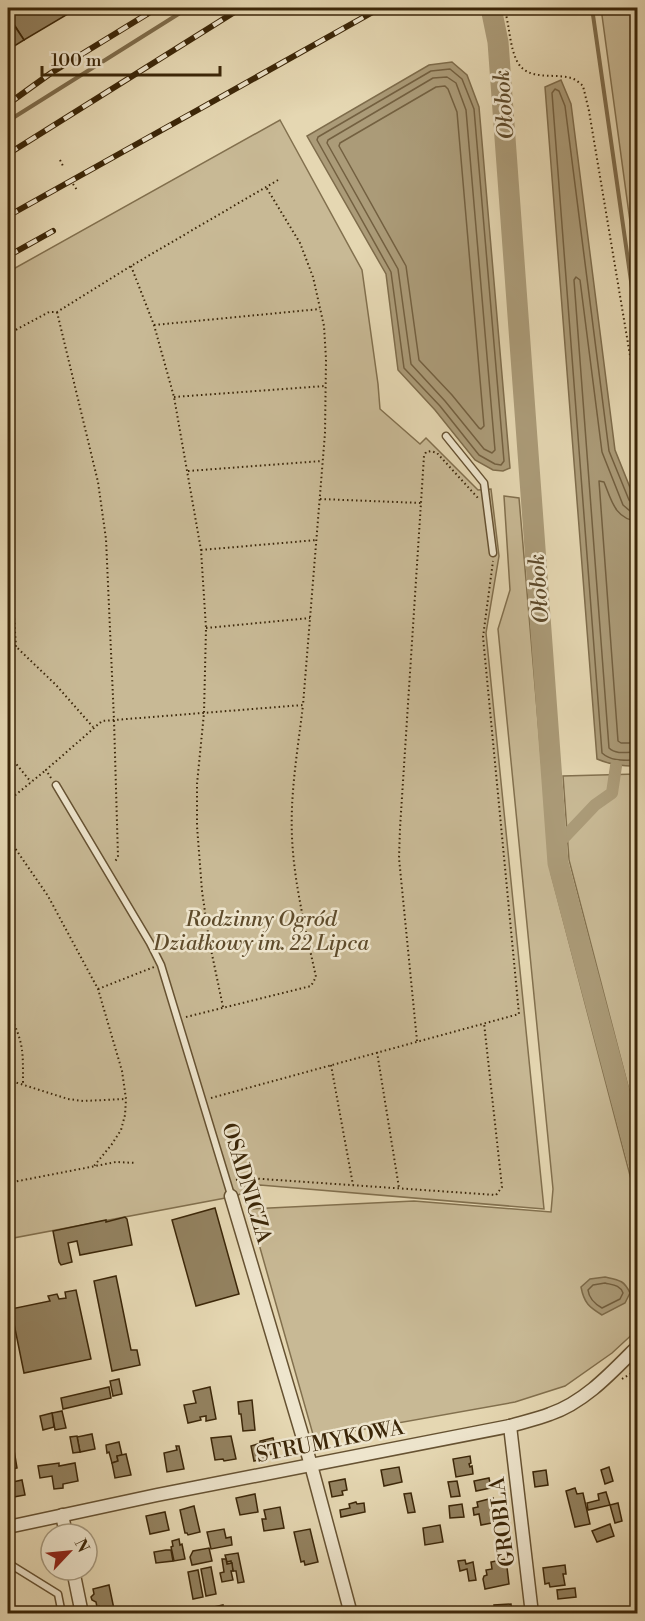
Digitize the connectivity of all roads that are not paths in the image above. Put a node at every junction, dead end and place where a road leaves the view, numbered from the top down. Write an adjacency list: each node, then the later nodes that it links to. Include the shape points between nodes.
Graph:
1 (446, 436): 2 (lane, via 484,483)
2 (493, 554)
3 (56, 785): 4 (lane, OSADNICZA, via 161,965)
4 (231, 1196): 7 (street, OSADNICZA)
5 (638, 1347): 6 (street, STRUMYKOWA, via 610,1375 570,1405)
6 (510, 1426): 7 (street, STRUMYKOWA); 16 (street, GROBLA)
7 (310, 1465): 8 (street, STRUMYKOWA); 15 (street, OSADNICZA)
8 (62, 1515): 9 (street); 10 (street, STRUMYKOWA)
9 (63, 1522)
10 (8, 1527)
11 (8, 1563): 13 (lane, via 58,1594)
12 (75, 1582): 14 (street)
13 (62, 1614)
14 (82, 1614)
15 (351, 1614)
16 (532, 1614)

